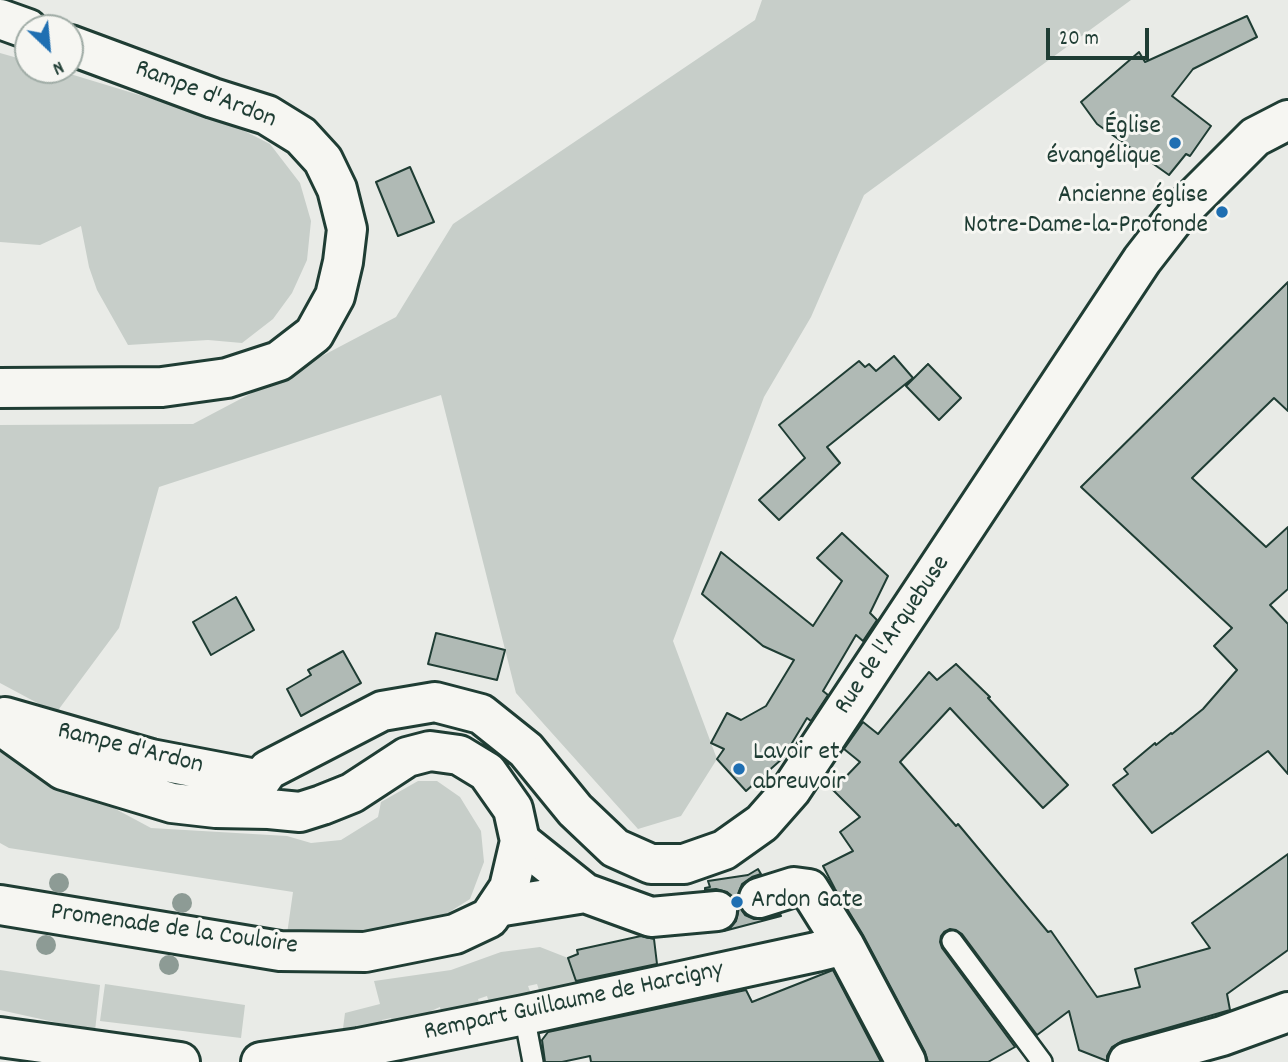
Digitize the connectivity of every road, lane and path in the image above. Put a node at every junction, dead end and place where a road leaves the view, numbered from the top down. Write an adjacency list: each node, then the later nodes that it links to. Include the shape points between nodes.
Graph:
1 (84, 50): 3 (street, Rampe d'Ardon, via 267,115 300,136 324,160 347,229 335,296 314,334 279,361 227,377 162,387)
2 (1288, 120): 6 (street, Rue de l'Arquebuse, via 1255,137 1177,215 1142,260 791,790 762,823 724,850 684,864 651,864 615,848 575,810 526,750 481,714 435,702 382,711 268,770)
3 (0, 388)
4 (0, 715): 6 (street, Rampe d'Ardon)
5 (0, 725): 6 (street, Rampe d'Ardon, via 63,769 172,803 216,808)
6 (265, 794): 7 (street, Promenade de la Couloire, via 300,812 352,793 407,757 430,751 458,755 487,772 513,809)
7 (520, 841): 8 (street); 11 (street, Promenade de la Couloire, via 509,888)
8 (585, 893): 11 (street); 12 (street, via 651,917)
9 (759, 898): 14 (street, via 793,887 809,889)
10 (0, 905): 11 (street, Promenade de la Couloire, via 281,951 365,952 455,934 489,918)
11 (497, 907)
12 (717, 911)
13 (952, 941): 22 (lane)
14 (844, 945): 16 (street, Rempart Guillaume de Harcigny); 21 (street)
15 (1288, 1012): 23 (street, via 1223,1043)
16 (524, 1015): 19 (street, Rempart Guillaume de Harcigny); 20 (lane)
17 (0, 1037): 18 (street)
18 (180, 1062)
19 (261, 1062)
20 (533, 1062)
21 (906, 1062)
22 (1042, 1062)
23 (1128, 1062)

